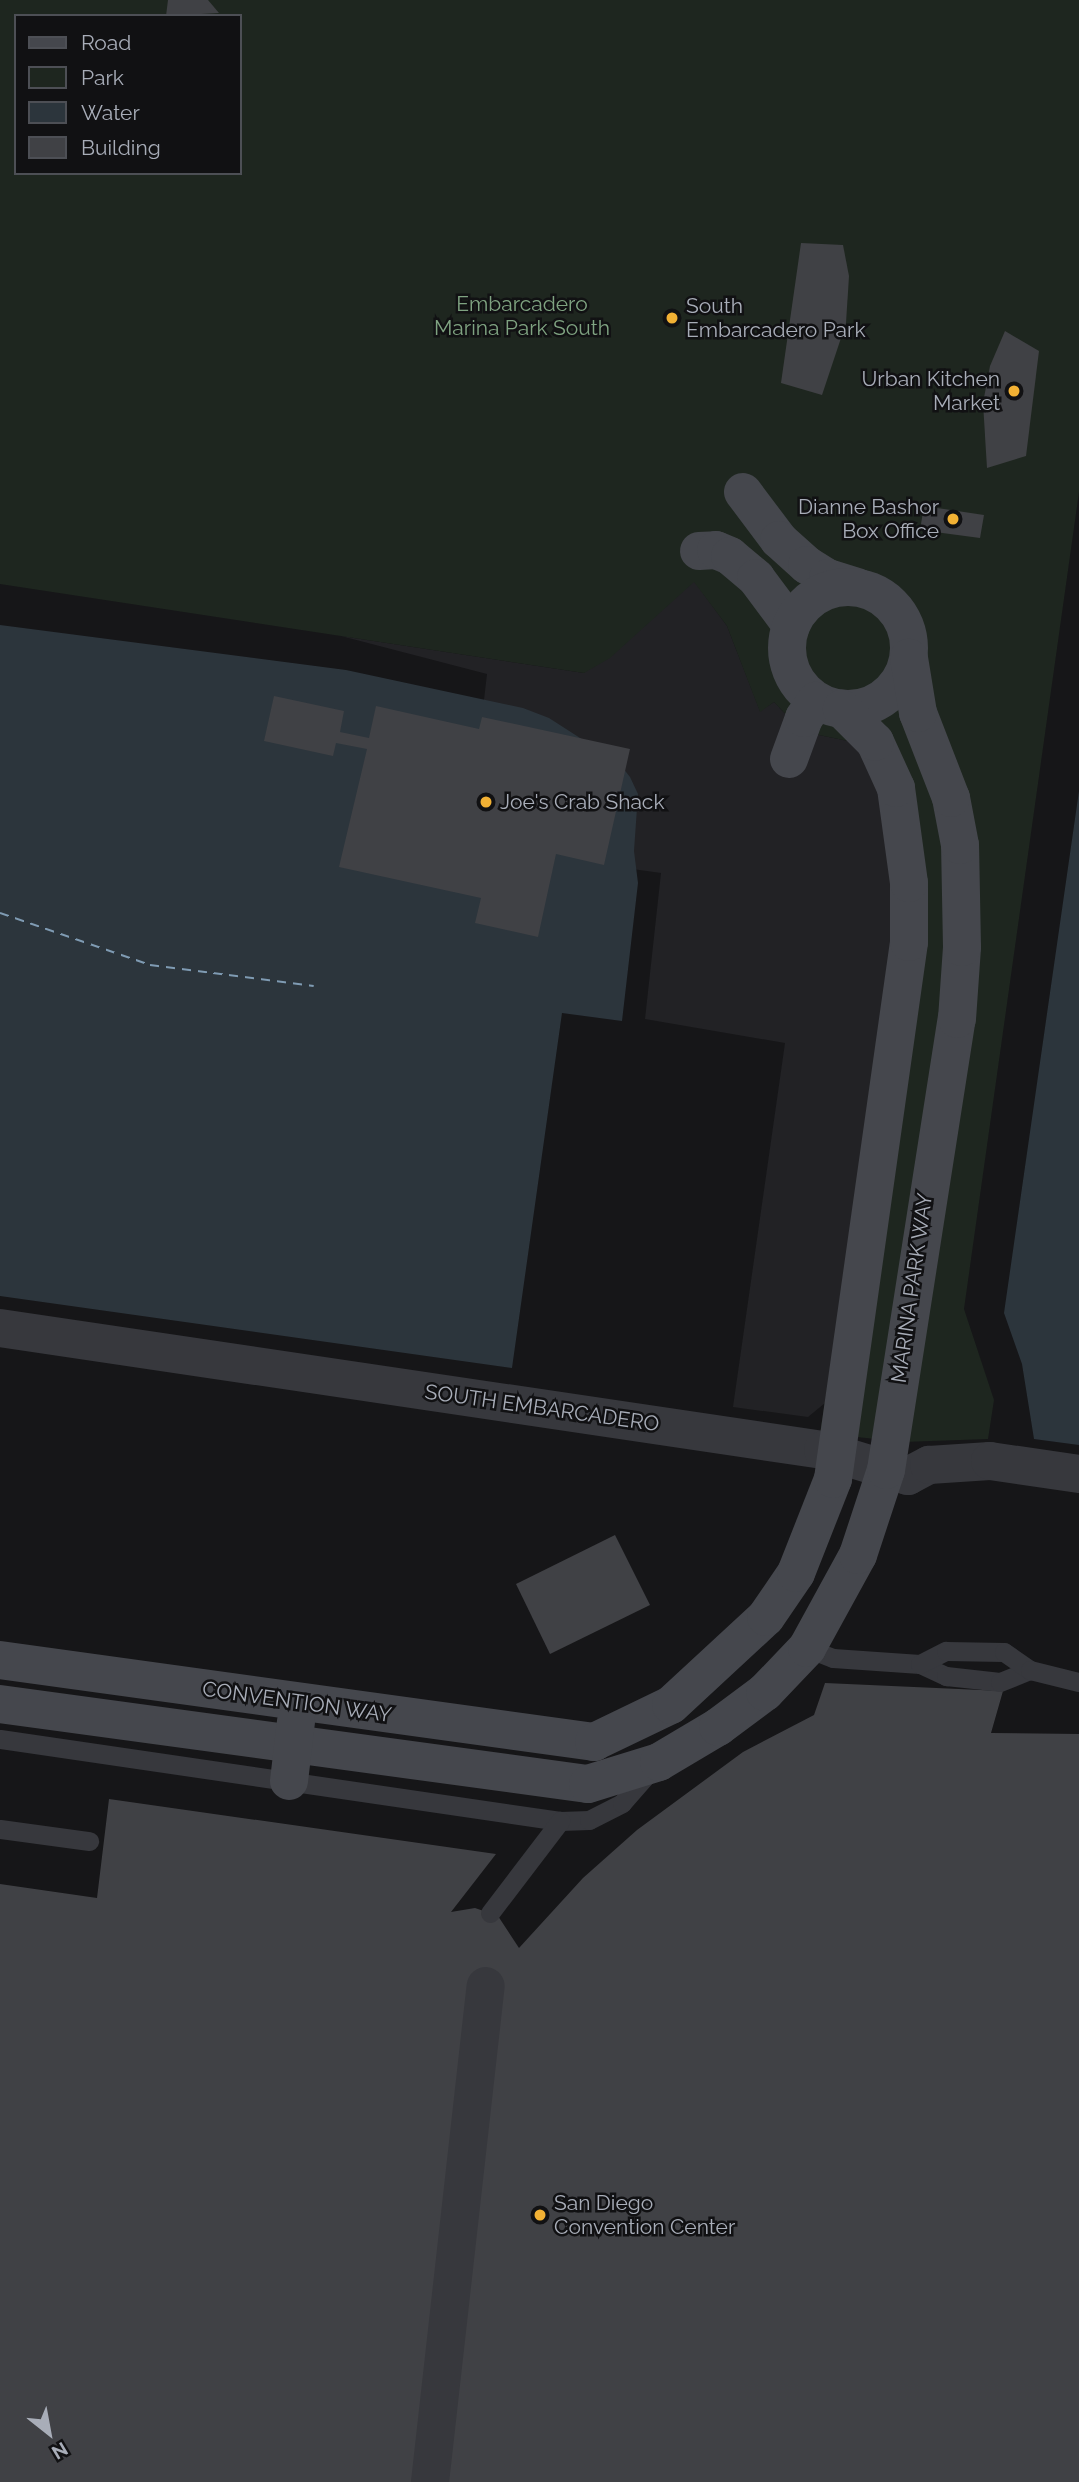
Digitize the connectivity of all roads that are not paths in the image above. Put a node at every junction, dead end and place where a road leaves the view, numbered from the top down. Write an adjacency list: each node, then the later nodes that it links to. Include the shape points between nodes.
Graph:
1 (743, 492): 3 (street, via 779,540 807,565 828,578)
2 (699, 551): 4 (street, via 716,550 730,556 756,578)
3 (858, 587): 4 (street, via 818,594); 5 (street, via 876,593 904,621)
4 (791, 625): 6 (street, via 789,668 802,690)
5 (909, 659): 6 (street, via 903,676 885,697 860,708); 10 (street, MARINA PARK WAY, via 918,713 951,798 960,845 962,947 955,1031)
6 (829, 705): 7 (street, via 804,718); 9 (street, via 875,742 896,788 909,883 909,942 874,1216)
7 (789, 759)
8 (0, 1328): 9 (street, SOUTH EMBARCADERO)
9 (836, 1454): 10 (street, SOUTH EMBARCADERO); 17 (street, CONVENTION WAY, via 822,1512 796,1573 766,1617 671,1705 633,1727 594,1742)
10 (886, 1470): 11 (street, SOUTH EMBARCADERO, via 908,1476 929,1465 990,1461); 12 (street, MARINA PARK WAY, via 858,1555)
11 (1079, 1474)
12 (807, 1647): 14 (lane, via 834,1658); 20 (street, MARINA PARK WAY, via 765,1692)
13 (0, 1660): 17 (street, CONVENTION WAY)
14 (920, 1664): 15 (lane, via 946,1676 1000,1682); 15 (lane, via 946,1651 1004,1652)
15 (1030, 1670): 16 (lane)
16 (1079, 1682)
17 (299, 1703): 21 (street)
18 (0, 1704): 21 (street, CONVENTION WAY)
19 (0, 1739): 21 (lane)
20 (659, 1762): 22 (street, MARINA PARK WAY); 23 (lane, via 622,1803 589,1820)
21 (291, 1764): 22 (street, CONVENTION WAY); 23 (lane)
22 (588, 1784)
23 (560, 1821): 26 (lane)
24 (0, 1829): 25 (lane)
25 (89, 1841)
26 (490, 1913)
27 (486, 1986): 28 (street)
28 (430, 2482)

